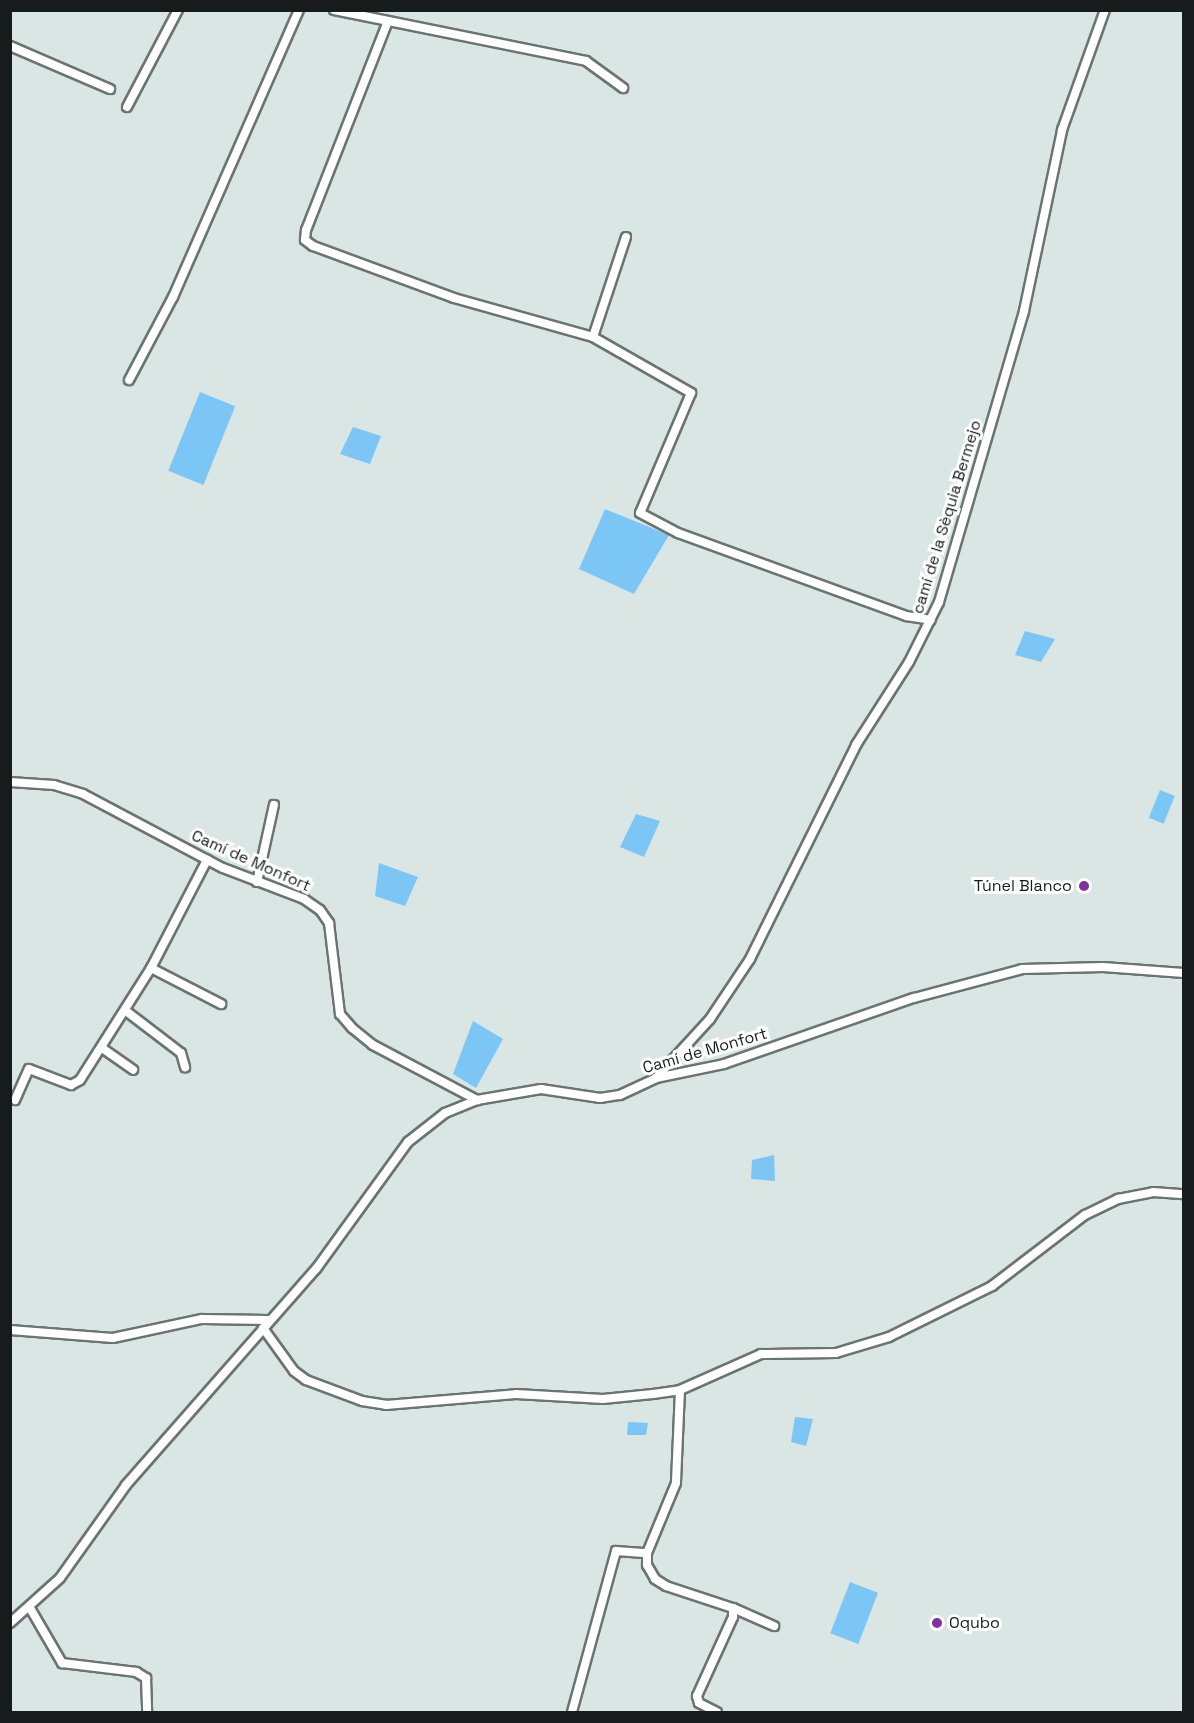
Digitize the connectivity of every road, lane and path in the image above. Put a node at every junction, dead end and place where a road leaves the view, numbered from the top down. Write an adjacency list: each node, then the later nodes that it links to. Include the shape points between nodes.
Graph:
1 (178, 10): 9 (street)
2 (299, 10): 12 (street, via 173,297)
3 (334, 10): 5 (street)
4 (1105, 10): 13 (street, camí de la Sèquia Bermejo, via 1062,130 1024,311)
5 (388, 21): 7 (street, via 586,61); 11 (street, via 305,240 454,298)
6 (10, 46): 8 (street)
7 (622, 88)
8 (110, 89)
9 (127, 107)
10 (626, 237): 11 (street)
11 (593, 337): 13 (street, via 691,393 640,513 678,533 862,601)
12 (129, 380)
13 (931, 620): 25 (street, camí de la Sèquia Bermejo, via 856,745 750,959 710,1019 672,1055)
14 (10, 782): 16 (street, Camí de Monfort, via 54,785 83,794)
15 (274, 805): 17 (street)
16 (207, 860): 17 (street, Camí de Monfort); 18 (street)
17 (257, 882): 27 (street, Camí de Monfort, via 303,899 320,910 329,923 340,1014 352,1028 373,1045)
18 (151, 968): 20 (street); 21 (street)
19 (1184, 973): 25 (street, Camí de Monfort, via 1103,967 1022,969 914,998 724,1064)
20 (221, 1004)
21 (126, 1011): 22 (street); 23 (street, via 181,1053)
22 (102, 1048): 24 (street); 26 (street, via 80,1080 71,1085 29,1068)
23 (185, 1068)
24 (133, 1070)
25 (656, 1078): 27 (street, Camí de Monfort, via 620,1095 600,1098 541,1089)
26 (15, 1100)
27 (477, 1100): 29 (street, via 424,1126 408,1142 342,1238)
28 (1184, 1194): 31 (street, via 1153,1192 1118,1199 1085,1215 992,1286 889,1337 836,1353 761,1354)
29 (265, 1324): 30 (street, via 202,1319 112,1338); 31 (street, via 294,1371 306,1380 362,1401 386,1405 516,1394 603,1399); 33 (street, via 126,1485 60,1578)
30 (10, 1330)
31 (680, 1390): 32 (street, via 676,1483)
32 (647, 1553): 34 (street, via 647,1565 655,1579); 38 (street, via 615,1551)
33 (30, 1608): 35 (street); 37 (street, via 62,1663 136,1672 146,1678)
34 (733, 1608): 36 (street); 39 (street, via 733,1617 697,1696 699,1703)
35 (10, 1623)
36 (774, 1626)
37 (147, 1713)
38 (572, 1713)
39 (717, 1713)

